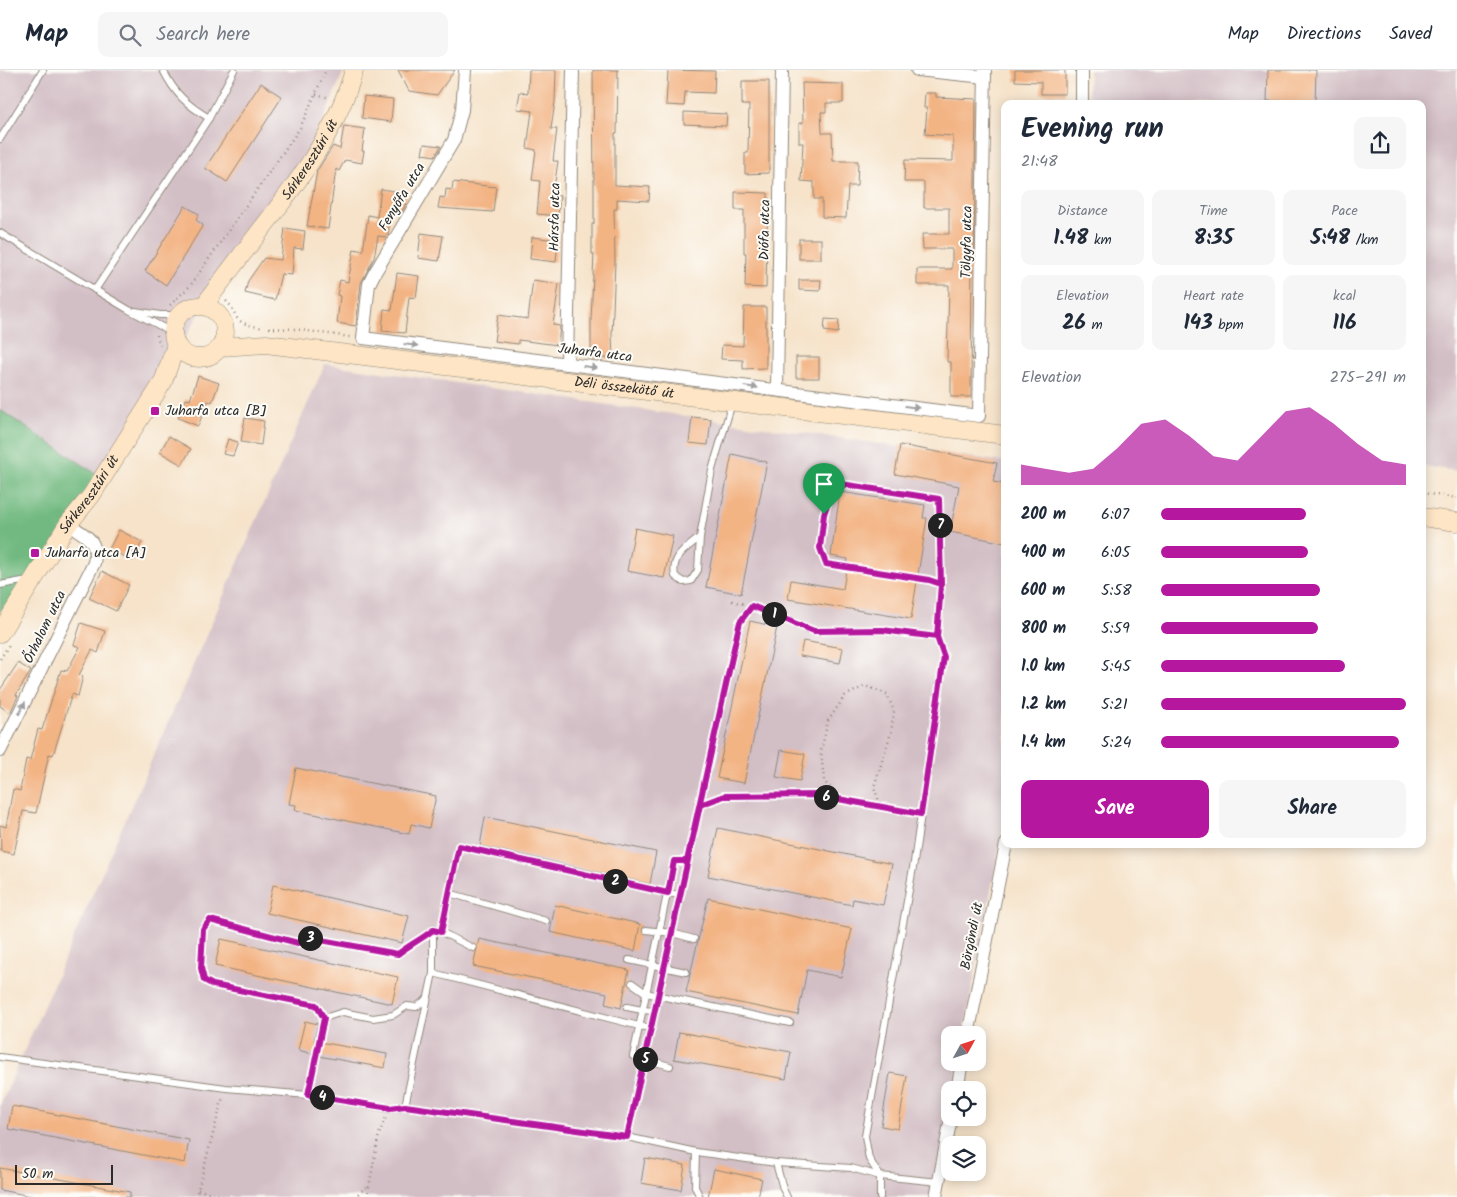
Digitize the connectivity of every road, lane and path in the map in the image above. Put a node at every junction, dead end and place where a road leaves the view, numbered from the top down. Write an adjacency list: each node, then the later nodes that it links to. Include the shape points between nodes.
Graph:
1 (43, 70): 14 (lane)
2 (163, 70): 13 (lane, via 177,94 191,108)
3 (234, 70): 13 (lane)
4 (326, 70): 16 (path, via 300,128)
5 (354, 70): 18 (main road, Sárkeresztúri út, via 322,143 234,266)
6 (465, 70): 22 (street, Fenyőfa utca, via 462,110 454,140 369,284)
7 (573, 70): 27 (street, Hársfa utca)
8 (782, 70): 29 (street, Diófa utca)
9 (917, 70): 11 (street)
10 (1082, 70): 12 (street)
11 (985, 73): 31 (street, Tölgyfa utca)
12 (1082, 100)
13 (209, 118): 17 (lane)
14 (0, 139)
15 (0, 233): 17 (lane)
16 (190, 286)
17 (95, 290): 19 (lane)
18 (213, 304): 20 (main road, via 190,307); 21 (main road); 22 (path, via 233,307 237,318 262,328 294,328)
19 (128, 310): 20 (lane); 23 (lane)
20 (179, 314): 23 (main road, via 175,320)
21 (225, 327): 24 (main road, Déli összekötő út); 25 (main road)
22 (363, 338): 27 (street, Juharfa utca, one-way to 27)
23 (174, 339): 26 (main road, via 188,356); 28 (main road, Sárkeresztúri út)
24 (266, 344): 25 (main road, Déli összekötő út); 30 (main road, Déli összekötő út)
25 (221, 347): 26 (main road, via 205,358)
26 (195, 358): 28 (main road, Sárkeresztúri út)
27 (567, 364): 29 (street, Juharfa utca, one-way to 29)
28 (163, 382): 39 (main road, Sárkeresztúri út, via 90,496)
29 (777, 390): 31 (street, Juharfa utca, one-way to 31)
30 (732, 401): 31 (main road, Déli összekötő út); 40 (lane, via 712,470)
31 (981, 424): 32 (main road, Déli összekötő út); 33 (main road, Déli összekötő út)
32 (1001, 433)
33 (1001, 439)
34 (1426, 494): 35 (path)
35 (1457, 498)
36 (939, 499): 42 (lane); 42 (path, via 841,484 831,492 824,514 820,548 826,564)
37 (1426, 518): 38 (main road)
38 (1457, 522)
39 (68, 524): 41 (main road, Sárkeresztúri út); 46 (street, Őrhalom utca, one-way to 39, via 94,563 96,552 93,542)
40 (700, 537): 40 (lane, via 698,570 692,581 683,582 675,576 673,566 678,556)
41 (34, 579): 43 (lane); 44 (main road, Sárkeresztúri út)
42 (941, 584): 45 (lane)
43 (0, 585)
44 (0, 633)
45 (937, 637): 48 (lane, via 882,630 814,631 752,606 740,622); 50 (lane, via 944,657)
46 (0, 751)
47 (840, 799): 48 (path, via 816,795 724,796); 49 (path); 49 (path, via 824,781 821,751 828,721 845,696 865,686 887,694 894,711 891,733 874,787)
48 (700, 805): 52 (lane)
49 (881, 807): 50 (path)
50 (921, 814): 92 (lane, via 865,1136 869,1159)
51 (1005, 848): 79 (street, Börgöndi út)
52 (687, 861): 54 (lane, via 674,861); 55 (lane)
53 (449, 893): 54 (lane, via 459,846); 56 (lane); 59 (lane)
54 (668, 893): 55 (lane); 60 (lane)
55 (680, 895): 61 (lane)
56 (546, 920)
57 (433, 930): 59 (lane); 68 (lane); 76 (path, via 398,954 310,938 298,943 210,920 203,929 201,968 204,980 213,985 316,1005)
58 (646, 930): 60 (lane)
59 (441, 932): 63 (lane)
60 (659, 932): 61 (lane); 65 (lane)
61 (672, 933): 62 (lane); 66 (lane)
62 (694, 939)
63 (473, 948)
64 (629, 960): 65 (lane)
65 (652, 966): 66 (lane); 70 (lane)
66 (665, 966): 67 (lane); 71 (lane)
67 (686, 972)
68 (433, 973): 72 (lane); 78 (lane)
69 (632, 983): 70 (lane)
70 (646, 993): 71 (lane); 74 (lane)
71 (658, 996): 75 (lane); 77 (lane)
72 (427, 998): 76 (lane, via 416,1007 407,1006 393,1015 373,1018 343,1012); 86 (lane)
73 (627, 1007): 74 (lane)
74 (642, 1010): 75 (lane); 78 (lane)
75 (655, 1011): 80 (lane)
76 (324, 1018): 85 (path)
77 (790, 1023)
78 (639, 1026): 80 (lane); 82 (lane, via 632,1056)
79 (970, 1026)
80 (652, 1028): 82 (lane)
81 (0, 1057): 84 (lane)
82 (644, 1060): 83 (lane); 89 (lane)
83 (670, 1066)
84 (226, 1088): 85 (lane); 95 (path)
85 (308, 1095): 87 (lane)
86 (405, 1106): 87 (lane); 89 (lane)
87 (390, 1108): 94 (path, via 378,1134)
88 (950, 1126): 93 (street)
89 (627, 1137): 90 (lane)
90 (696, 1152): 91 (lane); 100 (lane, via 695,1187)
91 (776, 1163): 92 (lane, via 851,1168); 101 (lane)
92 (880, 1176): 93 (lane); 102 (lane)
93 (939, 1182): 103 (street)
94 (368, 1186): 98 (path); 99 (path)
95 (198, 1190): 96 (path); 97 (path)
96 (196, 1197)
97 (228, 1197)
98 (354, 1197)
99 (367, 1197)
100 (700, 1197)
101 (787, 1197)
102 (880, 1197)
103 (936, 1197)

